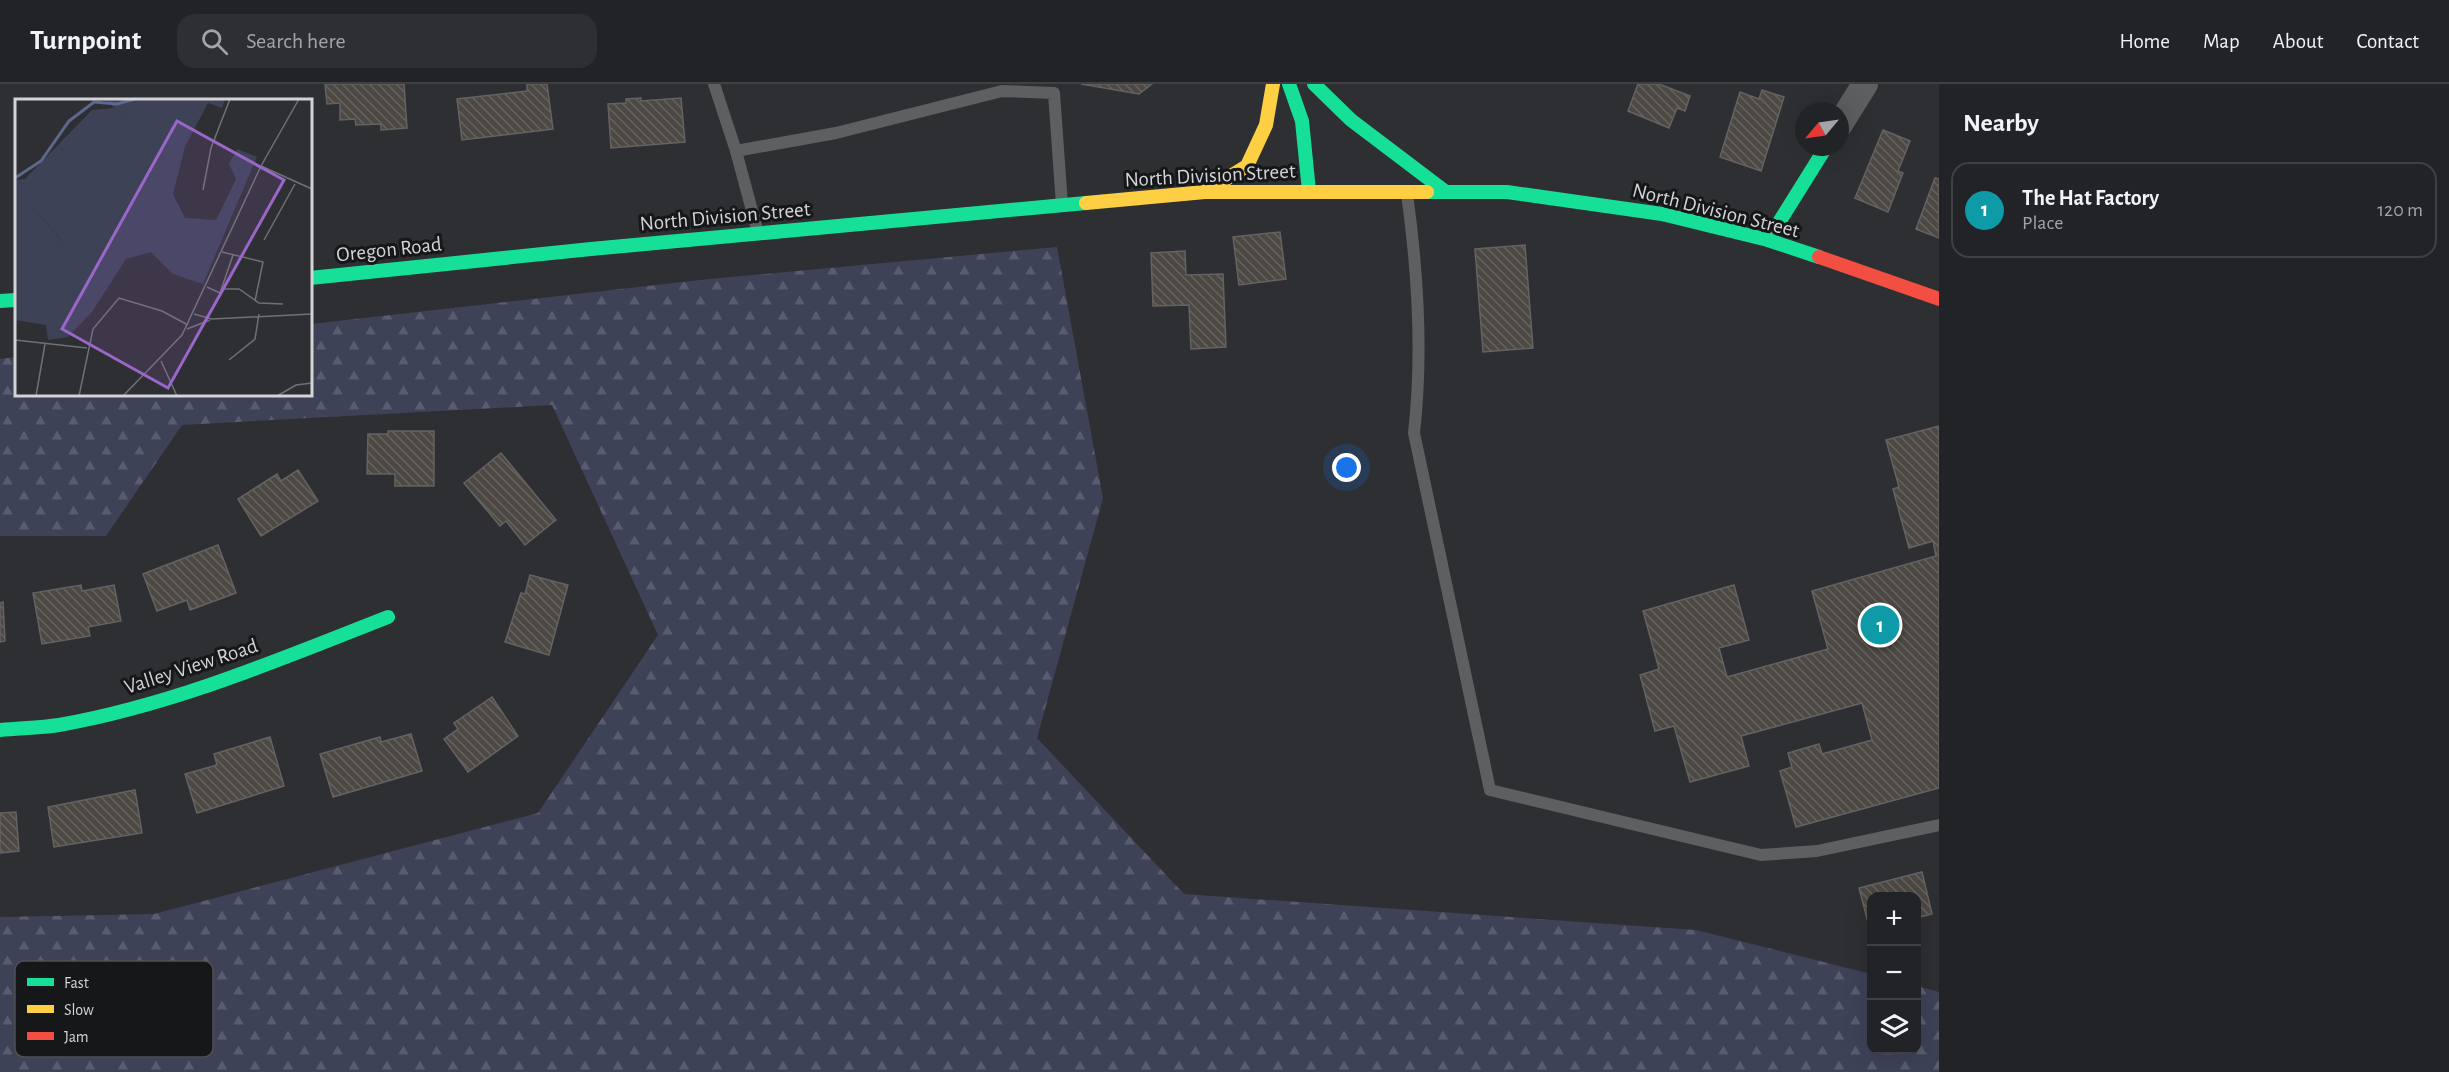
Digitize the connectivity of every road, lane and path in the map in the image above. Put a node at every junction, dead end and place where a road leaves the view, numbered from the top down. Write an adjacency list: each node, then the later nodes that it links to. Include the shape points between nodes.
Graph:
1 (714, 84): 8 (lane)
2 (1273, 84): 12 (street, via 1266,125 1247,166)
3 (1289, 84): 10 (street, via 1302,121)
4 (1314, 84): 13 (street, via 1351,120)
5 (1865, 84): 7 (street)
6 (1021, 88): 8 (lane, via 836,133); 14 (lane, via 1054,93)
7 (1849, 110)
8 (736, 152): 15 (lane)
9 (1820, 156): 16 (street)
10 (1309, 191): 11 (street, North Division Street); 12 (street, North Division Street)
11 (1406, 191): 13 (street, North Division Street); 24 (lane, via 1417,264 1419,393 1414,434 1490,790 1761,855 1817,851)
12 (1205, 192): 14 (street, North Division Street)
13 (1446, 192): 16 (street, North Division Street, via 1507,192 1662,214)
14 (1062, 206): 15 (street, North Division Street)
15 (758, 234): 17 (street, North Division Street)
16 (1768, 240): 19 (street, North Division Street)
17 (471, 261): 18 (street, Oregon Road)
18 (312, 278)
19 (1939, 299)
20 (15, 300): 21 (street)
21 (0, 301)
22 (388, 616): 23 (street, Valley View Road, via 253,670 152,704 58,725)
23 (0, 730)
24 (1939, 825)

